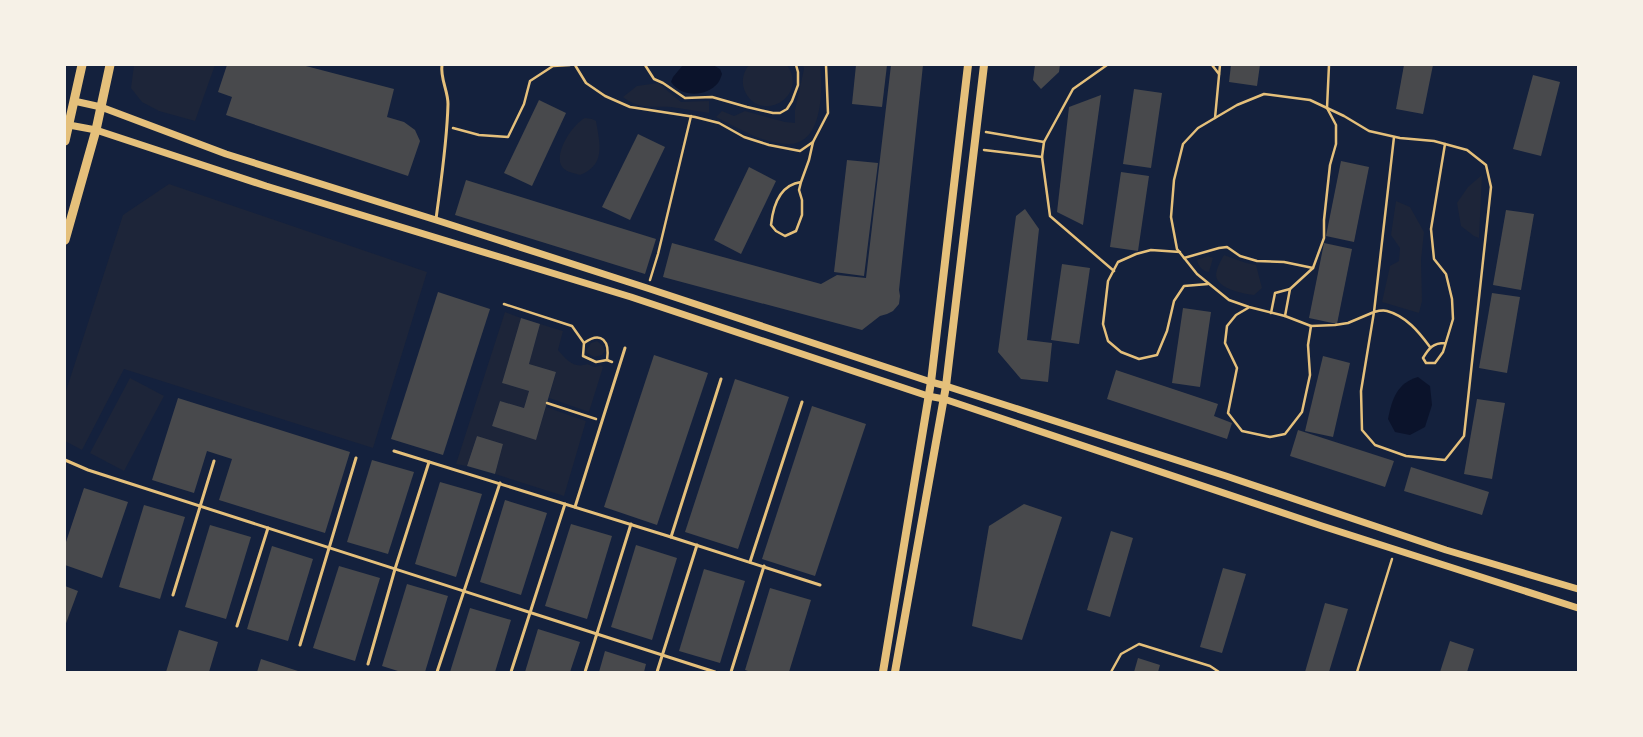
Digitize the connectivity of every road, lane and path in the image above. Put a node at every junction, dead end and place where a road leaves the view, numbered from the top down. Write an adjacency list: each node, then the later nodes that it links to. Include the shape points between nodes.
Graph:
1 (82, 65): 16 (main road)
2 (110, 65): 17 (main road)
3 (442, 65): 22 (lane, via 448,101)
4 (570, 65): 22 (path, via 553,66 530,81 524,104 508,137 479,135)
5 (574, 65): 19 (path, via 586,83 630,108)
6 (645, 65): 7 (path, via 654,79 685,98 712,97 780,113 787,109 796,90)
7 (796, 65)
8 (826, 65): 27 (path, via 828,113)
9 (968, 65): 55 (main road)
10 (984, 65): 24 (main road)
11 (1106, 65): 28 (path, via 1073,89)
12 (1212, 65): 15 (path)
13 (1220, 65): 15 (path)
14 (1329, 65): 18 (path)
15 (1219, 74): 20 (path)
16 (74, 101): 17 (street); 21 (main road)
17 (101, 108): 23 (main road); 33 (street, via 226,154)
18 (1327, 108): 20 (path, via 1310,100 1264,94); 25 (path, via 1369,131); 37 (path, via 1336,125 1336,144 1330,165 1324,238)
19 (691, 116): 27 (path, via 720,124 744,137 769,145 800,151); 40 (path, via 658,254)
20 (1214, 118): 35 (path, via 1198,128 1183,144 1174,180 1171,217)
21 (69, 125): 23 (street); 26 (main road)
22 (447, 127): 33 (lane)
23 (96, 130): 34 (main road); 57 (street, via 266,186 632,297)
24 (976, 131): 28 (path); 30 (main road)
25 (1394, 137): 29 (path); 44 (path)
26 (65, 141)
27 (813, 142): 32 (path)
28 (1044, 142): 31 (path)
29 (1445, 144): 44 (path, via 1467,150 1486,165 1491,187 1464,436 1445,460 1406,456 1375,445 1362,430 1361,391); 49 (path, via 1431,229 1434,259 1446,274 1452,299 1453,319)
30 (974, 148): 31 (path); 56 (main road)
31 (1042, 157): 38 (path, via 1050,216)
32 (801, 182): 32 (path, via 799,190 802,215 796,231 785,236 771,225 772,214 782,192 792,183)
33 (436, 220): 40 (street)
34 (65, 240)
35 (1180, 252): 36 (path); 38 (path, via 1151,250 1136,254 1118,262)
36 (1184, 258): 37 (path, via 1227,247 1240,256 1257,261 1284,262); 39 (path, via 1196,274)
37 (1313, 268): 41 (path)
38 (1114, 271): 39 (path, via 1108,281 1103,324 1108,341 1121,352 1139,359 1157,355 1168,331 1174,301 1184,286)
39 (1209, 284): 43 (path, via 1229,300)
40 (647, 288): 55 (street)
41 (1290, 289): 45 (path, via 1275,293); 46 (path)
42 (504, 304): 48 (path, via 572,326)
43 (1249, 307): 45 (path); 47 (path, via 1236,315 1226,326 1225,343 1237,368 1228,413 1242,431 1270,437 1285,434 1302,412 1310,375 1308,345)
44 (1374, 312): 47 (path, via 1335,325); 50 (path, via 1386,310 1400,317 1418,330)
45 (1271, 313): 46 (path)
46 (1285, 316): 47 (path)
47 (1311, 326)
48 (584, 343): 52 (path, via 583,356 596,362); 52 (path, via 590,338 598,337 605,341 609,350)
49 (1445, 343): 50 (path, via 1437,343); 50 (path, via 1443,352 1435,363 1426,363 1423,358)
50 (1430, 347)
51 (626, 348): 53 (lane)
52 (607, 360): 53 (path)
53 (620, 365): 61 (lane)
54 (722, 379): 73 (lane)
55 (931, 382): 56 (street); 57 (main road)
56 (946, 386): 58 (main road); 81 (street, via 1446,550)
57 (928, 396): 58 (street); 97 (main road)
58 (944, 400): 76 (street); 98 (main road)
59 (802, 402): 77 (lane)
60 (547, 403): 61 (path)
61 (602, 421): 70 (lane)
62 (394, 451): 66 (lane)
63 (356, 458): 75 (lane)
64 (65, 460): 69 (lane, via 88,470)
65 (214, 461): 69 (lane)
66 (429, 462): 67 (lane); 79 (lane)
67 (500, 484): 68 (lane); 82 (lane)
68 (566, 504): 70 (lane); 85 (lane)
69 (201, 506): 72 (lane); 83 (lane)
70 (575, 507): 71 (lane)
71 (631, 524): 73 (lane); 87 (lane)
72 (268, 528): 75 (lane); 86 (lane)
73 (671, 537): 74 (lane)
74 (697, 545): 77 (lane); 89 (lane)
75 (329, 548): 79 (lane); 88 (lane)
76 (1396, 549): 84 (street); 101 (path)
77 (750, 562): 78 (lane)
78 (764, 566): 80 (lane); 96 (lane)
79 (395, 569): 82 (lane); 90 (lane)
80 (820, 584)
81 (1578, 589)
82 (464, 591): 85 (lane); 91 (lane)
83 (173, 595)
84 (1578, 608)
85 (530, 613): 87 (lane); 92 (lane)
86 (238, 626)
87 (597, 634): 89 (lane); 93 (lane)
88 (300, 646)
89 (663, 655): 94 (lane); 95 (lane)
90 (368, 664)
91 (437, 672)
92 (511, 672)
93 (584, 672)
94 (657, 672)
95 (715, 672)
96 (731, 672)
97 (883, 672)
98 (895, 672)
99 (1111, 672): 100 (path, via 1121,654 1139,644 1210,666)
100 (1219, 672)
101 (1357, 672)

